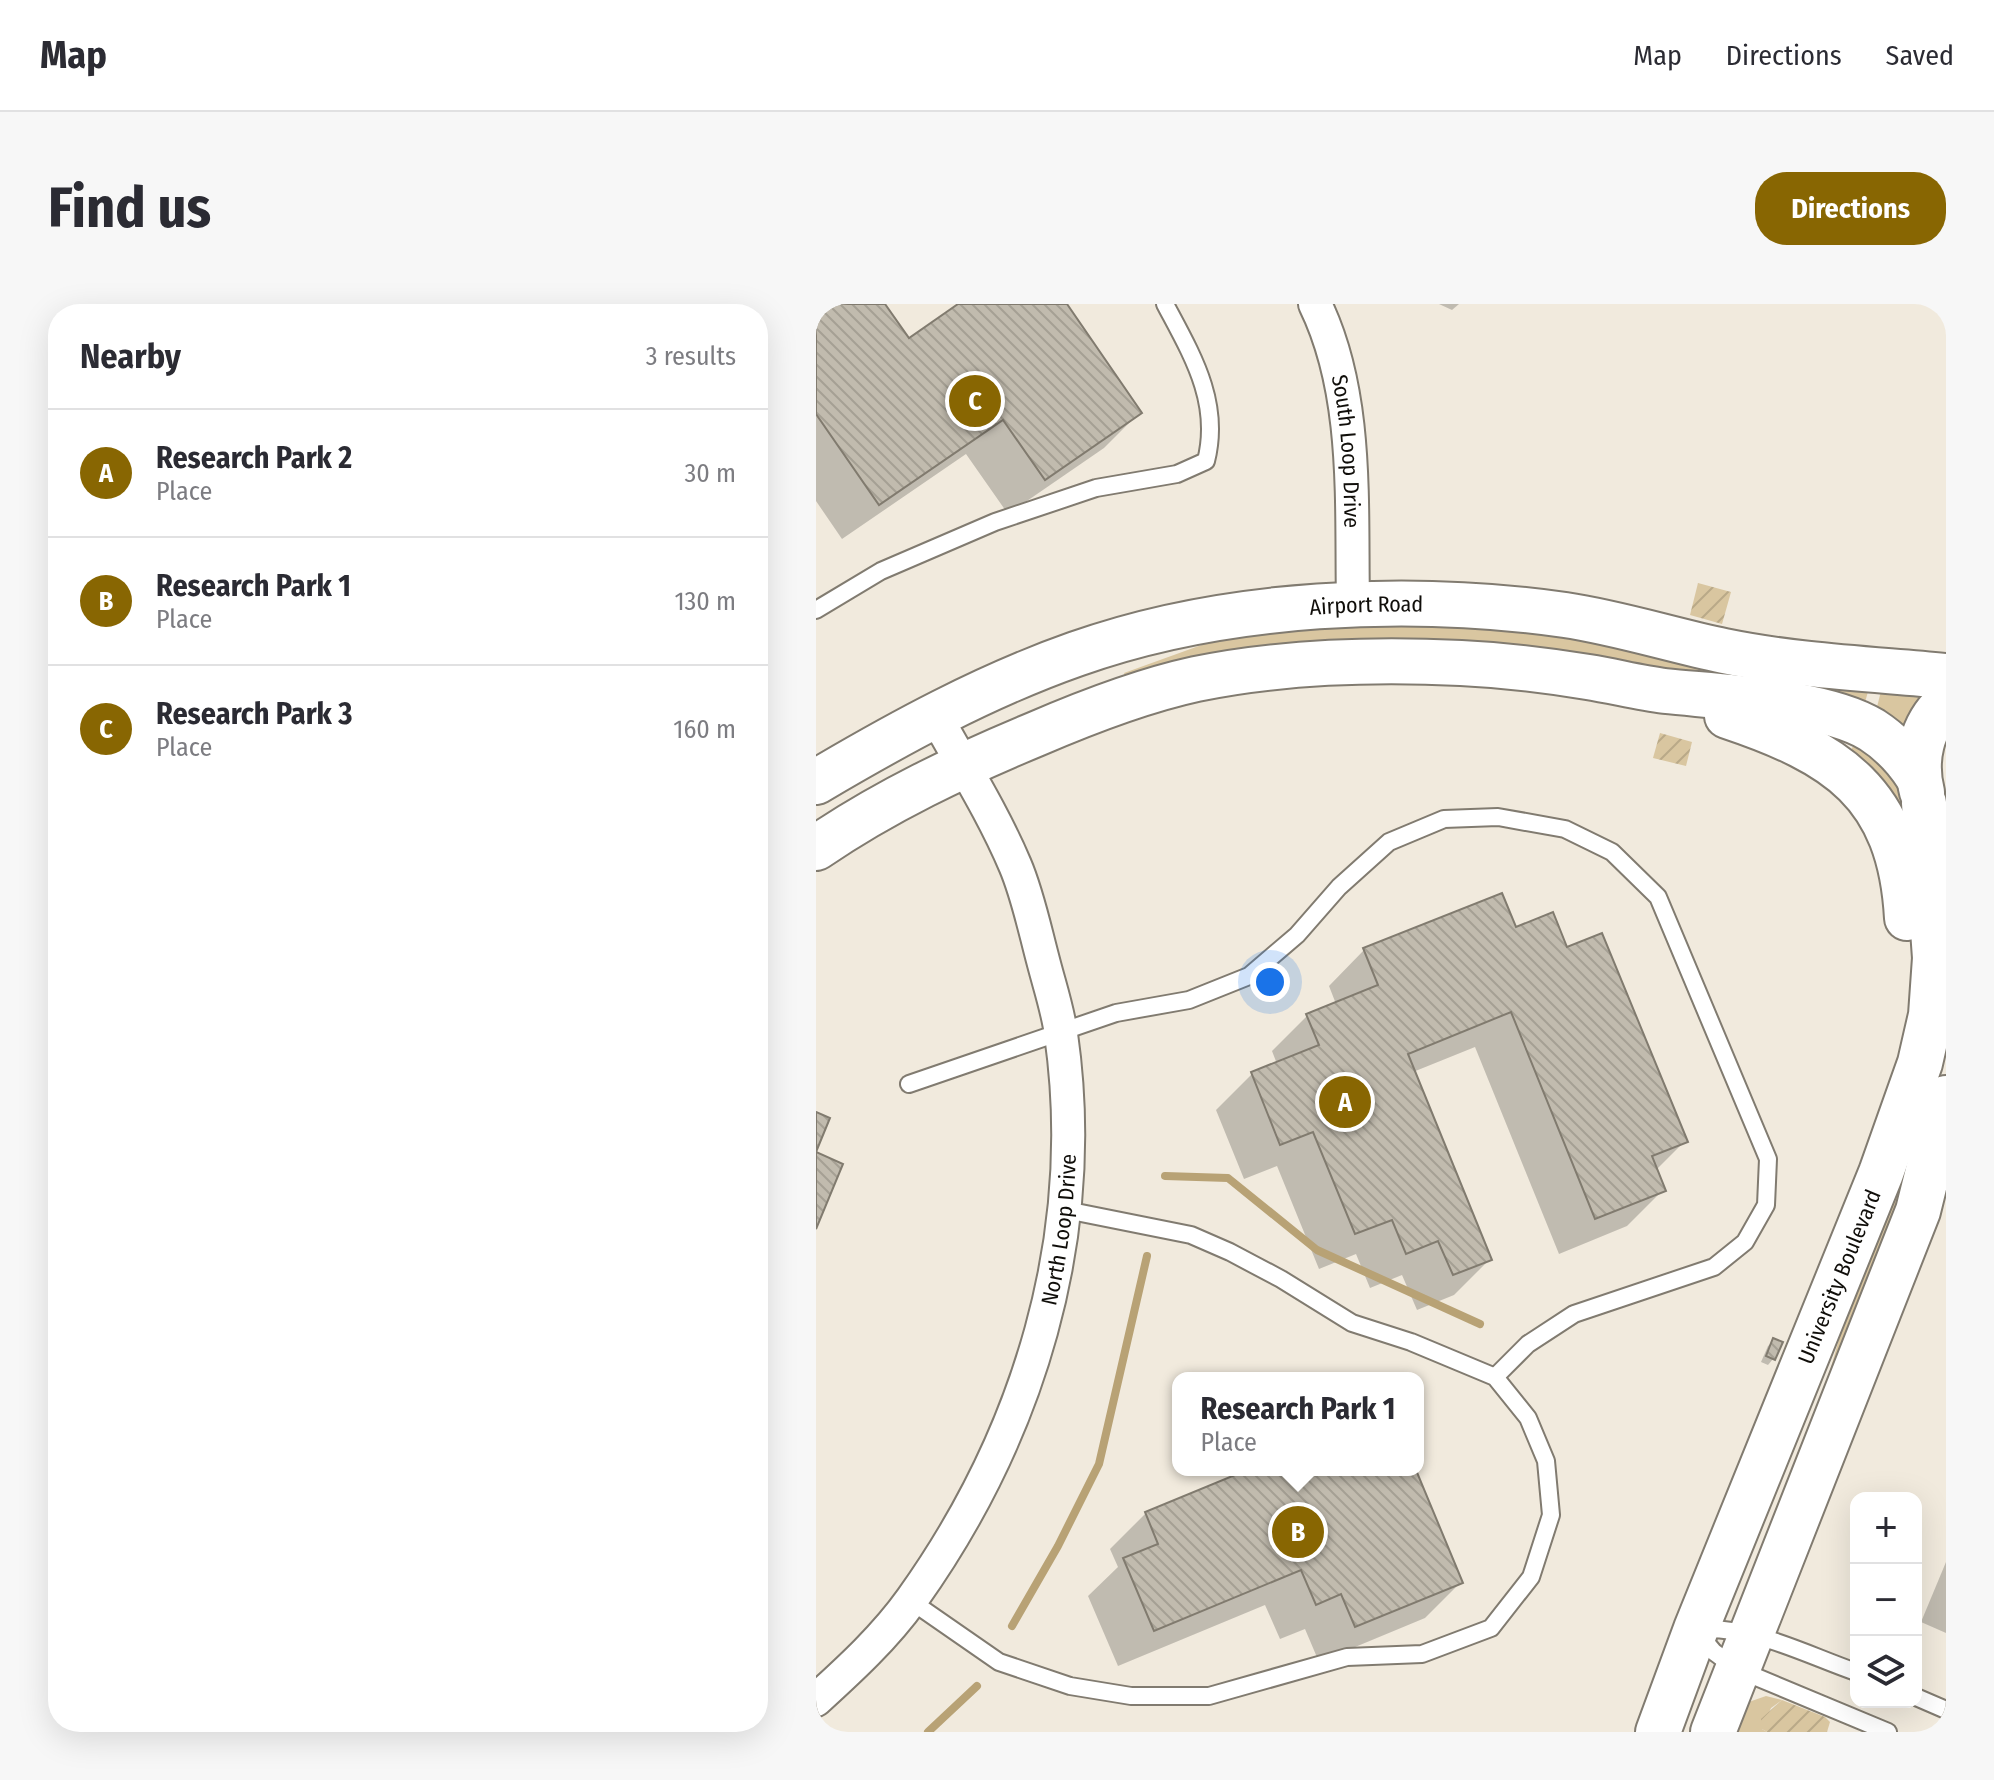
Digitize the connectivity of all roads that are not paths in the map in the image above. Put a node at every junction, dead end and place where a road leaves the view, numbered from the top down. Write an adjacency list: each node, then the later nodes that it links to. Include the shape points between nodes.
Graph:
1 (1165, 304): 4 (lane, via 1203,378 1212,437 1206,461 1177,474 1096,488 995,522 881,571)
2 (1315, 304): 3 (street, South Loop Drive, via 1342,388)
3 (1353, 603): 5 (main road, Airport Road, via 1472,605 1567,615 1774,660); 8 (main road, Airport Road, via 1172,627 1076,654)
4 (816, 610)
5 (1946, 676)
6 (1649, 689): 9 (main road, via 1557,672 1463,663 1298,665 1195,679 1097,708); 11 (main road, via 1842,717 1871,730 1906,759); 16 (main road, via 1813,751 1858,784 1877,808 1898,858 1905,901 1909,959)
7 (1946, 703): 11 (main road, University Boulevard, via 1922,742)
8 (935, 715): 9 (street, North Loop Drive); 10 (main road, Airport Road)
9 (963, 764): 12 (main road, via 863,816); 13 (street, North Loop Drive, via 1015,866)
10 (816, 782)
11 (1929, 805): 16 (main road, University Boulevard, via 1931,1015)
12 (816, 848)
13 (1061, 1032): 14 (lane); 17 (street, North Loop Drive); 18 (lane, via 1116,1013 1189,1000 1249,976 1389,842 1444,819 1498,817 1565,829 1612,852 1658,897 1768,1159 1766,1205 1745,1242 1714,1267 1574,1314 1528,1344)
14 (909, 1084)
15 (1946, 1098): 21 (main road, via 1918,1211)
16 (1903, 1112): 20 (main road, University Boulevard)
17 (1066, 1210): 18 (lane, via 1191,1235 1281,1279 1352,1323); 19 (street, North Loop Drive, via 1037,1354 1013,1420 982,1486)
18 (1495, 1377): 19 (lane, via 1528,1418 1546,1461 1551,1515 1531,1577 1491,1628 1479,1633 1422,1654 1347,1657 1209,1696 1131,1696 1070,1686 999,1662)
19 (911, 1601): 23 (street, North Loop Drive)
20 (1696, 1629): 21 (lane, via 1725,1628); 21 (lane, via 1714,1652); 26 (main road, University Boulevard)
21 (1744, 1651): 22 (lane); 27 (main road); 28 (lane)
22 (1850, 1671)
23 (816, 1700)
24 (1922, 1700): 25 (lane)
25 (1946, 1710)
26 (1658, 1732)
27 (1713, 1732)
28 (1888, 1732)

